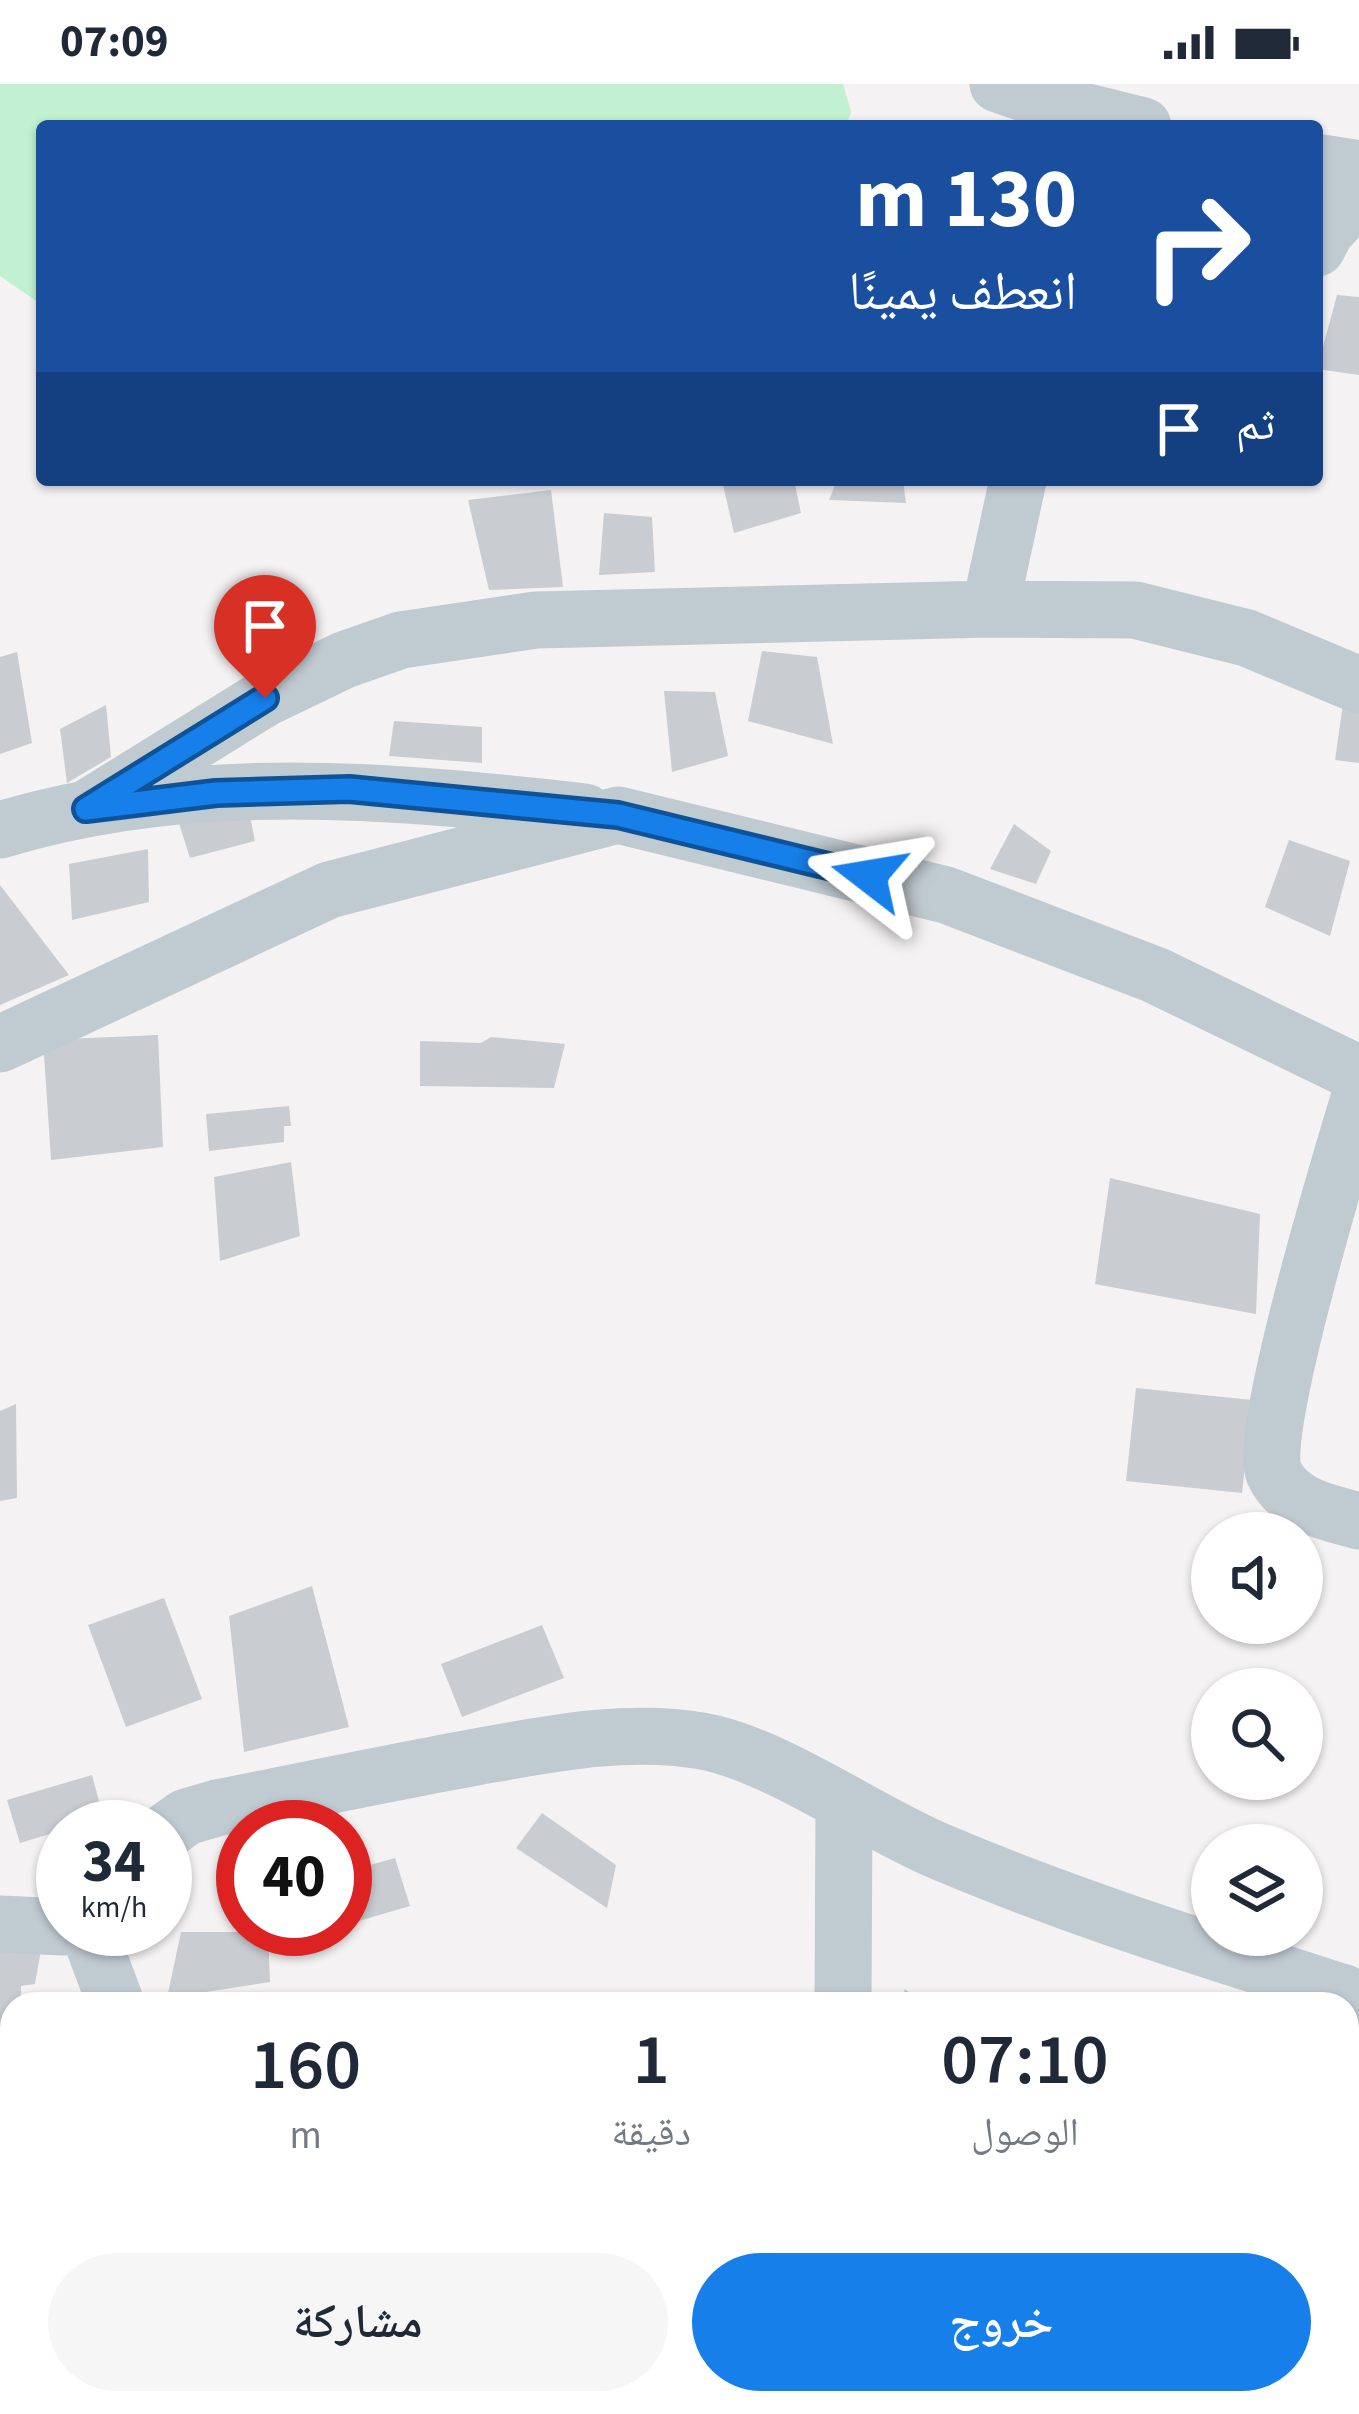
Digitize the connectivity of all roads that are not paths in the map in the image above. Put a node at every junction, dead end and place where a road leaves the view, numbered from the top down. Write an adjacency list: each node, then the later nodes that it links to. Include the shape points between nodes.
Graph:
1 (998, 84): 2 (street)
2 (1121, 120)
3 (1323, 163): 4 (street)
4 (1359, 169)
5 (1359, 196): 6 (street)
6 (1323, 237)
7 (1017, 486): 8 (street)
8 (990, 609): 9 (street, via 1135,610 1247,638); 10 (street, via 536,620 401,640 265,698)
9 (1359, 686)
10 (86, 809): 11 (street, via 216,793 349,789); 12 (street)
11 (618, 815): 13 (street, via 329,890); 14 (street, via 946,895 1155,975)
12 (0, 830)
13 (0, 1044)
14 (1359, 1074)
15 (1359, 1099): 16 (street, via 1281,1387 1272,1470 1288,1495)
16 (1359, 1521)
17 (844, 1805): 18 (street, via 770,1765 706,1742 653,1736 539,1746); 23 (street); 24 (street, via 1044,1895)
18 (192, 1815)
19 (0, 1924): 20 (street)
20 (36, 1926)
21 (98, 1956): 22 (street)
22 (112, 1992)
23 (843, 1992)
24 (1341, 1992)

